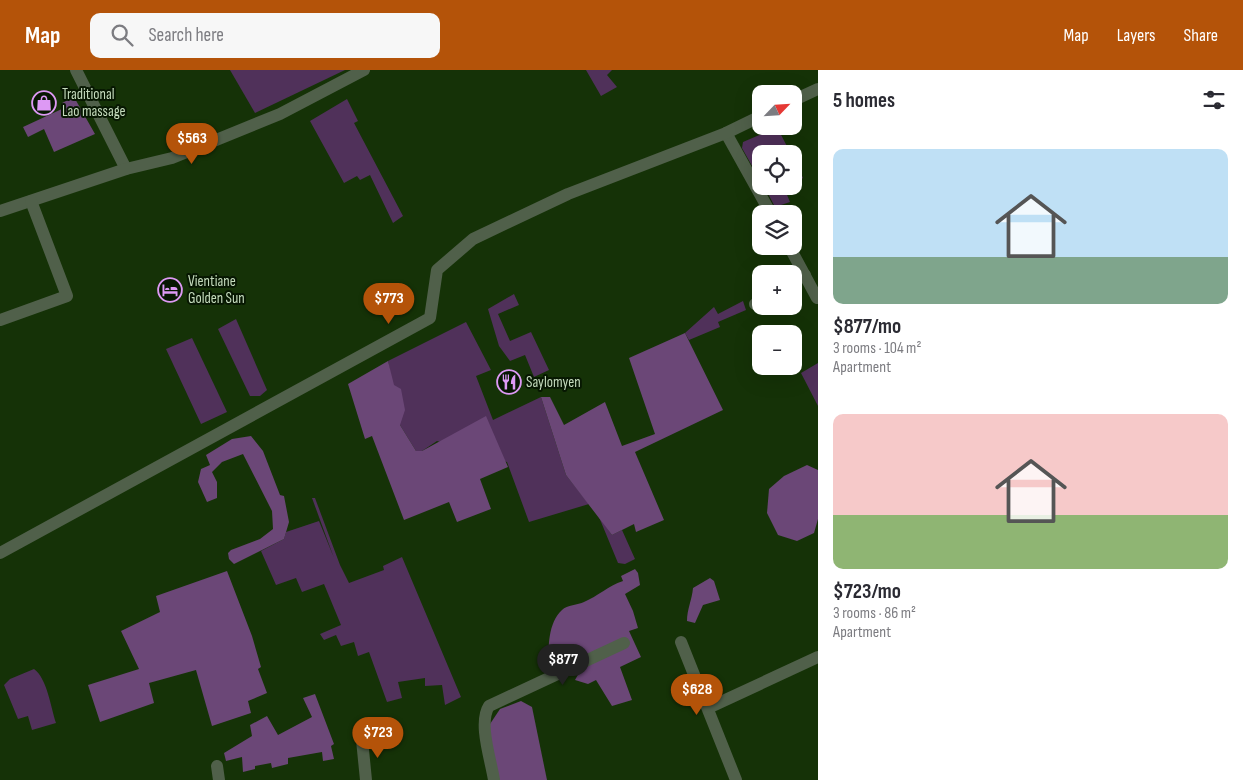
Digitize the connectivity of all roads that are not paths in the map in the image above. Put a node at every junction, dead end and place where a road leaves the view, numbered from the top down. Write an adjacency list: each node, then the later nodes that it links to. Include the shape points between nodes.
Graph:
1 (76, 70): 7 (street)
2 (364, 70): 7 (street, via 280,114 172,158)
3 (818, 89): 4 (street)
4 (802, 96)
5 (752, 120): 6 (street)
6 (726, 133): 9 (street); 14 (street, via 568,194 473,239 437,270 430,318)
7 (126, 169): 8 (street)
8 (31, 201): 10 (street); 13 (street, via 67,296)
9 (766, 205)
10 (0, 211)
11 (802, 281): 12 (street)
12 (818, 298)
13 (0, 320)
14 (0, 553)
15 (680, 642): 18 (street)
16 (624, 643): 23 (street, via 489,706 484,722)
17 (818, 657): 18 (street)
18 (708, 708): 24 (street)
19 (362, 740): 22 (street)
20 (216, 766): 21 (street)
21 (219, 780)
22 (366, 780)
23 (494, 780)
24 (736, 780)

